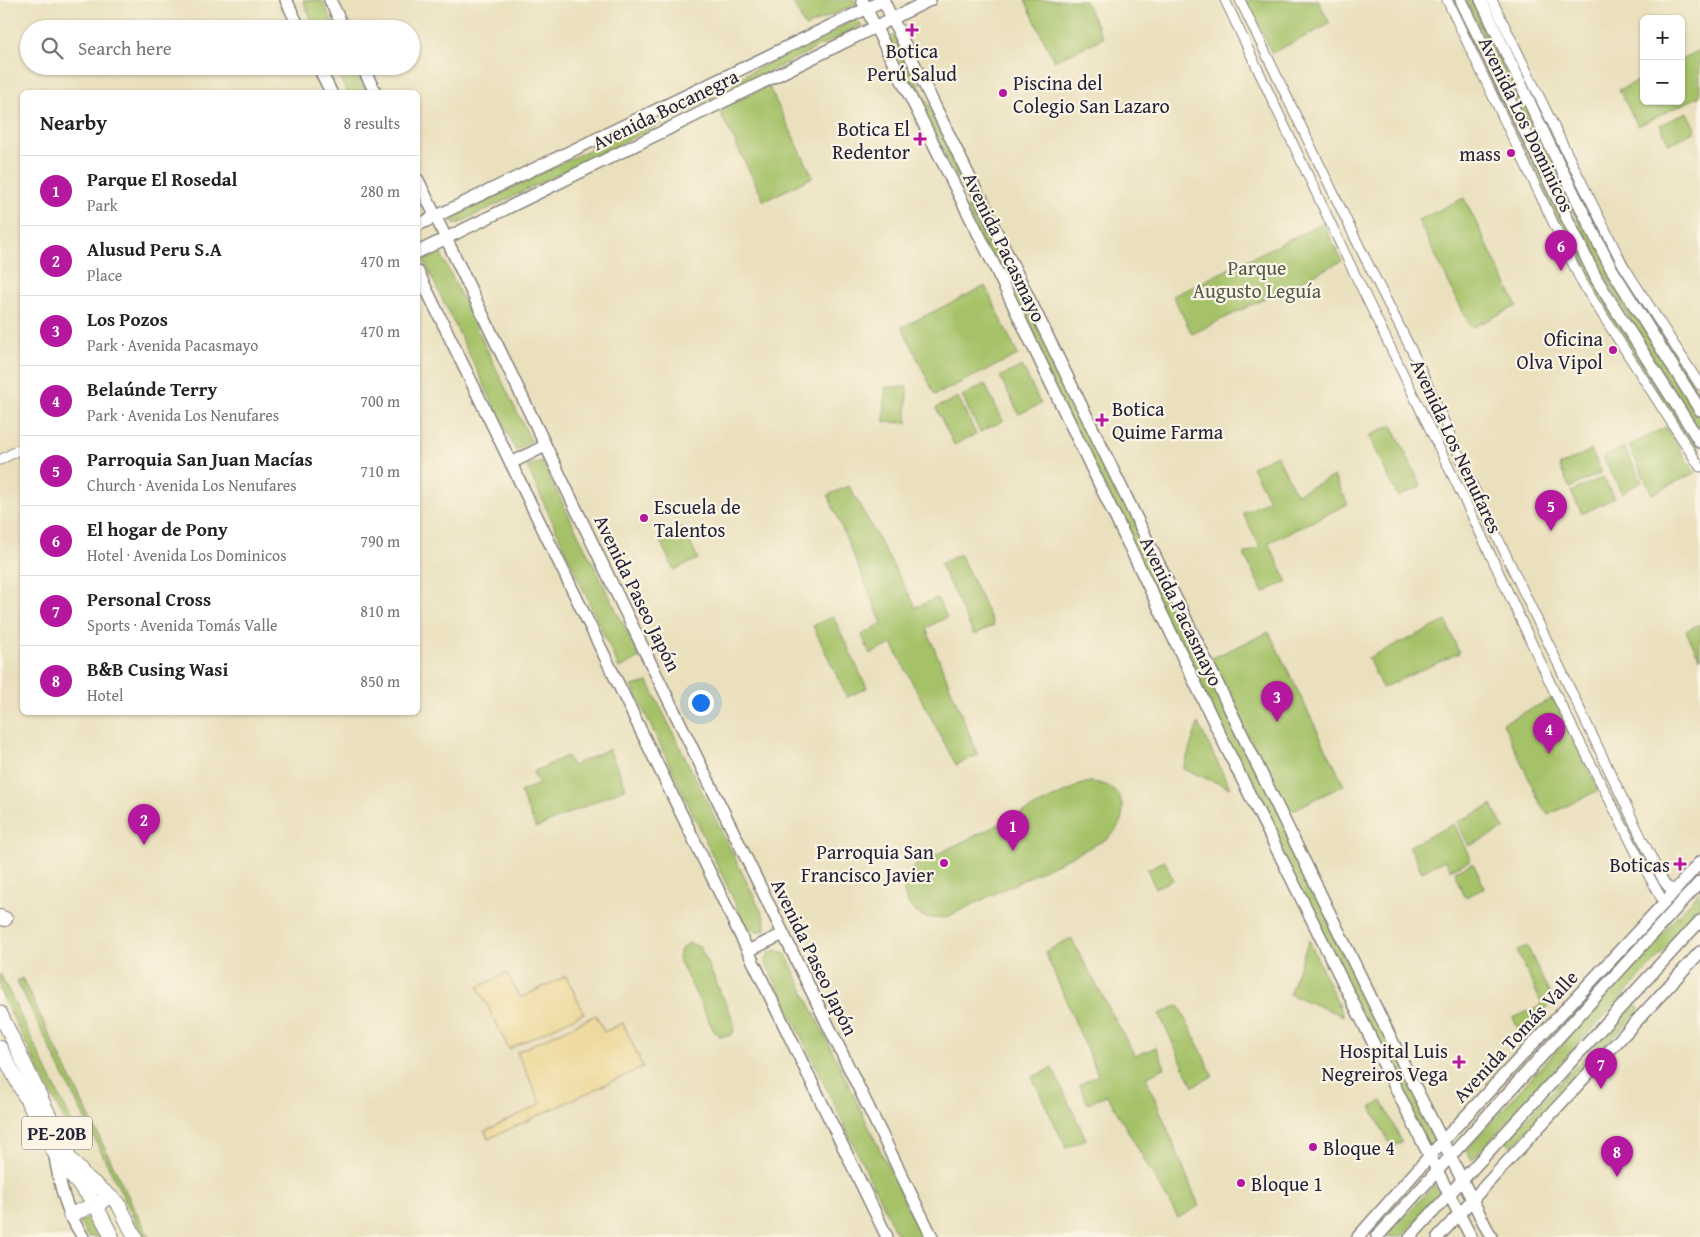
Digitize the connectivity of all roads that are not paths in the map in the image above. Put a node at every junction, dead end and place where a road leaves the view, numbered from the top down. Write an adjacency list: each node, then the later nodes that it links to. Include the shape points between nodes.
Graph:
1 (286, 0): 13 (main road)
2 (330, 0): 14 (main road)
3 (883, 0): 11 (main road, Avenida Bocanegra); 12 (main road, Avenida Pacasmayo)
4 (930, 0): 12 (main road, Avenida Bocanegra)
5 (1224, 0): 41 (street, Avenida Los Nenufares, via 1554,691)
6 (1240, 0): 40 (street, Avenida Los Nenufares, via 1417,361 1473,486 1642,838 1664,882)
7 (1446, 0): 35 (street, Avenida Los Dominicos, via 1582,283)
8 (1461, 0): 30 (main road, Avenida Los Dominicos, via 1597,280)
9 (1481, 0): 29 (main road, Avenida Los Dominicos, via 1611,268)
10 (1492, 0): 28 (street, Avenida Los Dominicos, via 1623,265)
11 (865, 5): 15 (main road, Avenida Pacasmayo); 21 (main road, Avenida Bocanegra)
12 (892, 19): 15 (main road, Avenida Bocanegra); 26 (main road, Avenida Pacasmayo)
13 (296, 20)
14 (340, 20)
15 (876, 26): 23 (main road, Avenida Bocanegra); 27 (main road, Avenida Pacasmayo)
16 (322, 75): 18 (main road)
17 (366, 75): 19 (main road)
18 (330, 90)
19 (374, 90)
20 (420, 184): 21 (main road, Avenida Paseo Japón)
21 (435, 216): 22 (main road, Avenida Bocanegra); 23 (main road, Avenida Paseo Japón)
22 (420, 224)
23 (445, 239): 24 (main road, Avenida Bocanegra); 31 (main road, Avenida Paseo Japón)
24 (420, 251)
25 (420, 276): 34 (main road)
26 (1038, 317): 27 (main road); 36 (main road, Avenida Pacasmayo)
27 (1022, 325): 37 (main road, Avenida Pacasmayo)
28 (1700, 385)
29 (1700, 410)
30 (1700, 442)
31 (545, 446): 34 (main road); 43 (main road, Avenida Paseo Japón)
32 (20, 449): 33 (street)
33 (0, 460)
34 (510, 463): 44 (main road)
35 (1700, 467)
36 (1245, 740): 37 (main road); 46 (main road, Avenida Pacasmayo)
37 (1227, 748): 47 (main road, Avenida Pacasmayo)
38 (1700, 862): 40 (main road, Avenida Tomás Valle)
39 (1700, 882): 55 (main road, Avenida Tomás Valle)
40 (1676, 890): 41 (main road, Avenida Tomás Valle)
41 (1664, 904): 52 (main road, Avenida Tomás Valle)
42 (1700, 922): 57 (main road)
43 (783, 934): 44 (main road); 68 (main road, Avenida Paseo Japón)
44 (748, 951): 67 (main road)
45 (1700, 952): 59 (main road)
46 (1366, 988): 47 (main road); 52 (main road, Avenida Pacasmayo)
47 (1350, 996): 54 (main road, Avenida Pacasmayo)
48 (0, 1013): 50 (highway, PE-20B)
49 (0, 1048): 51 (highway, PE-20B)
50 (21, 1056): 51 (highway); 53 (highway, PE-20B)
51 (7, 1062): 53 (highway, PE-20B)
52 (1442, 1143): 54 (main road, Avenida Tomás Valle); 55 (main road, Avenida Pacasmayo)
53 (59, 1150): 60 (highway, PE-20B); 61 (highway, PE-20B, via 60,1163); 63 (main road, via 60,1188)
54 (1430, 1157): 56 (main road, Avenida Pacasmayo); 69 (main road, Avenida Tomás Valle)
55 (1450, 1158): 56 (main road, Avenida Tomás Valle); 57 (main road, Avenida Pacasmayo)
56 (1437, 1171): 58 (main road, Avenida Pacasmayo); 70 (main road, Avenida Tomás Valle)
57 (1462, 1179): 58 (main road); 59 (main road, Avenida Pacasmayo)
58 (1449, 1194): 62 (main road, Avenida Pacasmayo); 71 (main road)
59 (1473, 1200): 62 (main road); 74 (main road, Avenida Pacasmayo)
60 (118, 1203): 61 (highway, via 102,1201); 66 (highway, PE-20B)
61 (94, 1204): 63 (highway); 65 (highway, PE-20B)
62 (1459, 1214): 72 (main road); 73 (main road, Avenida Pacasmayo)
63 (70, 1215): 64 (main road)
64 (83, 1237)
65 (112, 1237)
66 (135, 1237)
67 (887, 1237)
68 (932, 1237)
69 (1358, 1237)
70 (1377, 1237)
71 (1410, 1237)
72 (1438, 1237)
73 (1471, 1237)
74 (1491, 1237)

